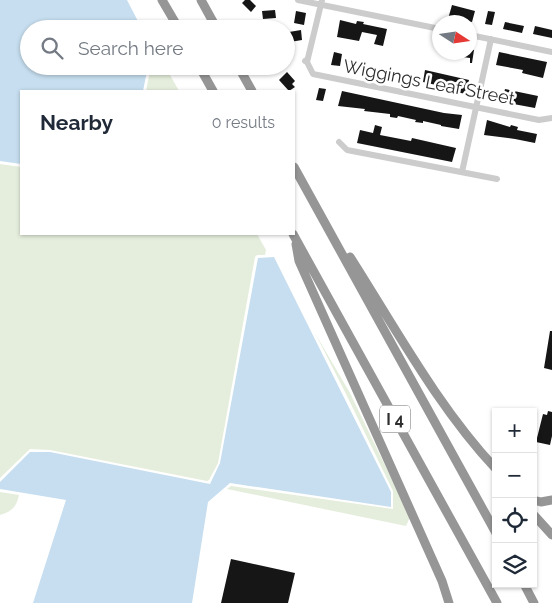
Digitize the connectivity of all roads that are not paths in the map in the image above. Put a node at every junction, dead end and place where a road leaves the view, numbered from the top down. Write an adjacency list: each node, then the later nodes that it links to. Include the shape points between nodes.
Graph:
1 (162, 0): 5 (highway)
2 (201, 0): 6 (highway)
3 (298, 0): 4 (street)
4 (321, 3): 7 (street); 15 (street, Wiggings Leaf Street, via 306,61 313,74)
5 (173, 20)
6 (212, 20)
7 (432, 27)
8 (477, 36): 9 (street)
9 (491, 39): 10 (street); 15 (street)
10 (552, 52)
11 (205, 75): 13 (highway)
12 (243, 75): 14 (highway)
13 (212, 90)
14 (251, 90)
15 (477, 106): 16 (street, Wiggings Leaf Street, via 539,120); 19 (street)
16 (552, 118)
17 (339, 142): 19 (street, via 347,150)
18 (295, 169): 21 (highway, I 4)
19 (462, 172): 20 (street)
20 (497, 179)
21 (304, 185): 24 (highway, via 439,397); 28 (highway, I 4)
22 (293, 235): 32 (highway, via 299,261)
23 (294, 235): 33 (highway, I 4)
24 (492, 466)
25 (552, 500): 26 (highway)
26 (537, 501)
27 (537, 519): 29 (highway)
28 (492, 526)
29 (552, 536)
30 (526, 588): 31 (highway)
31 (533, 601)
32 (449, 603)
33 (497, 603)

